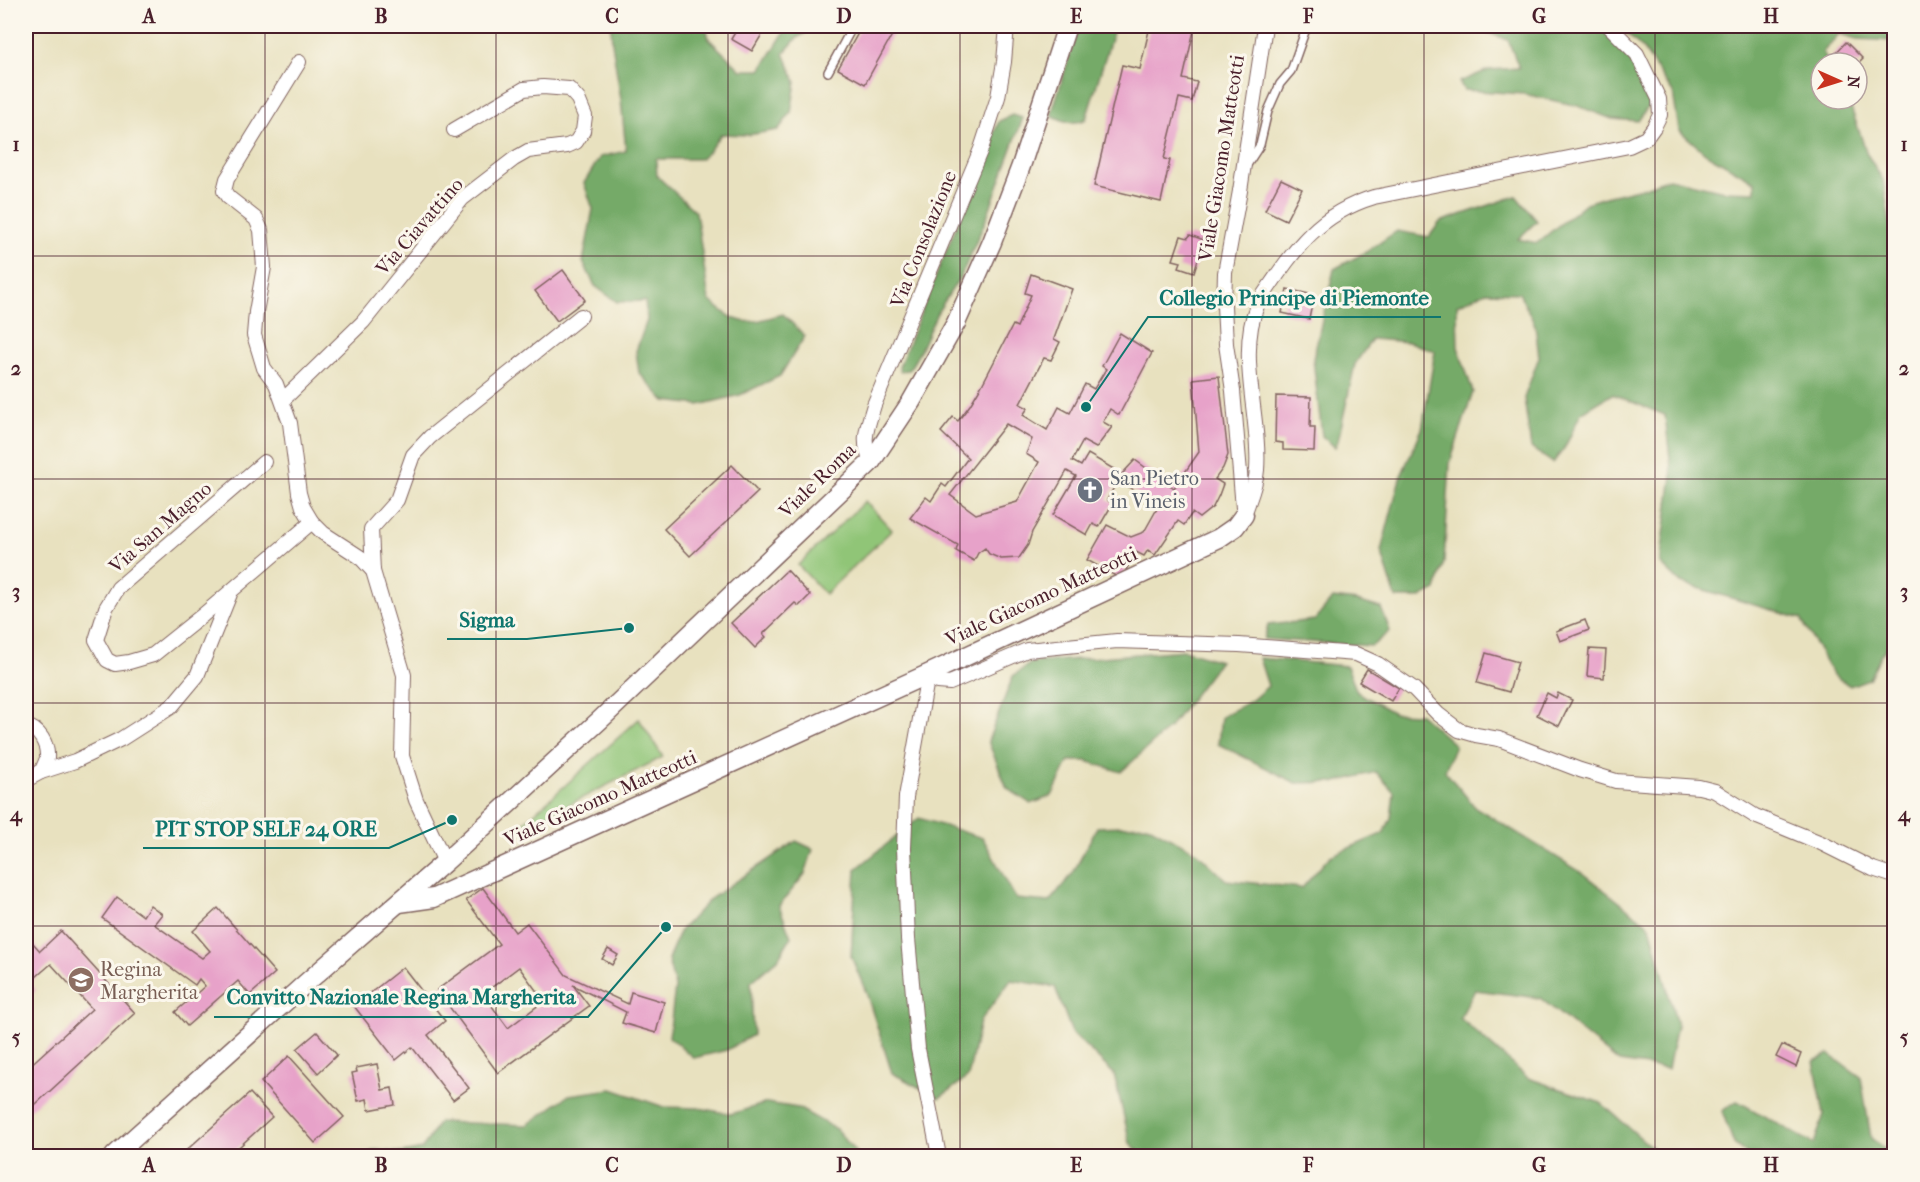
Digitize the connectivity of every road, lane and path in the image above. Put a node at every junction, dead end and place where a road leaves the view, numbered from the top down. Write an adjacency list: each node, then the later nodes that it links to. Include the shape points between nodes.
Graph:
1 (853, 26): 8 (lane)
2 (1007, 26): 14 (street, Via Consolazione, via 998,97 981,149 874,405 865,437)
3 (1067, 26): 14 (street, Viale Roma, via 988,252 956,323)
4 (1265, 26): 10 (street, Viale Giacomo Matteotti)
5 (1307, 26): 10 (lane, via 1291,71 1268,111 1260,145)
6 (1609, 26): 15 (street, via 1637,54 1659,99 1660,115 1646,138 1629,146 1374,197 1327,219 1296,249 1254,313 1250,356 1257,470)
7 (299, 62): 12 (street, via 227,179 224,191 256,219 261,230 264,267 254,334 264,368)
8 (828, 72)
9 (454, 129): 12 (street, Via Ciavattino, via 524,89 543,87 569,89 585,116 576,142 528,151 462,199 363,322)
10 (1244, 170): 15 (street, Viale Giacomo Matteotti, via 1225,273 1224,306)
11 (581, 316): 17 (street, via 430,436 413,455 397,500 371,529)
12 (283, 400): 16 (street, via 299,493)
13 (264, 462): 18 (street, Via San Magno, via 118,588 106,608 96,640 107,660 115,664 153,655)
14 (871, 462): 23 (street, Viale Roma)
15 (1244, 515): 19 (street, Viale Giacomo Matteotti, via 1219,538)
16 (312, 522): 17 (street); 18 (street, Via San Magno)
17 (373, 571): 23 (street, via 404,675 402,756 416,800)
18 (232, 590): 21 (street, Via San Magno, via 197,676 171,706 121,739)
19 (927, 674): 24 (street, via 939,682 950,683 1027,650 1117,641 1356,654 1414,689 1459,730 1499,738 1616,781 1715,791 1755,816); 25 (street, Viale Giacomo Matteotti, via 434,898); 27 (street, via 906,797 903,848 918,1049)
20 (26, 726): 21 (street, via 32,727 44,741 47,759)
21 (41, 772): 22 (street, Via San Magno)
22 (26, 780)
23 (445, 862): 25 (street, Viale Roma)
24 (1894, 876)
25 (399, 903): 26 (street, Viale Roma)
26 (114, 1156)
27 (939, 1156)

